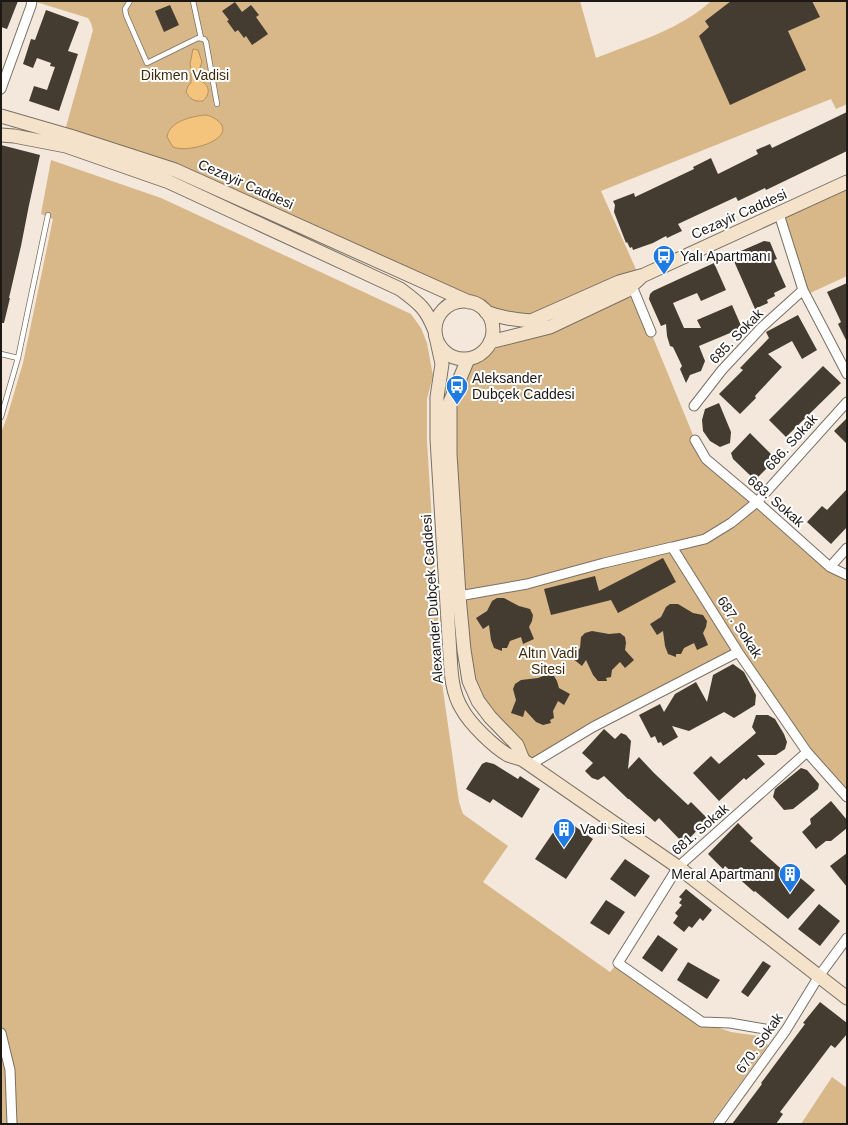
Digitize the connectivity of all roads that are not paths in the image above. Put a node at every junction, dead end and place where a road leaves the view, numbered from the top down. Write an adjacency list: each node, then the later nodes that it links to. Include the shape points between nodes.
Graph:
1 (130, 1): 4 (lane, via 125,9 126,15 147,63)
2 (193, 1): 4 (lane)
3 (32, 3): 5 (street)
4 (201, 38): 6 (lane, via 206,42)
5 (1, 89)
6 (217, 104)
7 (1, 116): 9 (main road, Cezayir Caddesi)
8 (1, 135): 9 (main road, Cezayir Caddesi)
9 (68, 141): 15 (main road, Cezayir Caddesi, via 175,170); 19 (main road, Cezayir Caddesi, via 169,182 400,289 419,303 429,316)
10 (847, 182): 12 (main road, Cezayir Caddesi)
11 (48, 214): 22 (lane)
12 (779, 214): 13 (main road, Cezayir Caddesi, via 644,275); 14 (street)
13 (626, 286): 17 (main road, Cezayir Caddesi); 18 (street)
14 (803, 290): 24 (street); 26 (street, 685. Sokak, via 722,370)
15 (469, 302): 16 (main road, via 481,306); 19 (main road, via 463,301 446,307 438,318)
16 (486, 312): 17 (main road, Cezayir Caddesi, via 499,317 531,322); 20 (main road, via 492,322)
17 (556, 317): 20 (main road, Cezayir Caddesi, via 550,327)
18 (651, 332)
19 (436, 336): 23 (main road, via 442,349 449,355); 37 (main road, Alexander Dubçek Caddesi, via 442,364 437,397 436,439 452,682 462,709 478,729 509,755)
20 (490, 342): 23 (main road, via 485,350)
21 (1, 354): 22 (lane)
22 (18, 358): 27 (lane)
23 (468, 359): 34 (main road, Alexander Dubçek Caddesi, via 450,402 450,454)
24 (847, 374)
25 (847, 402): 29 (street, 686. Sokak)
26 (694, 406)
27 (1, 417)
28 (695, 440): 29 (street, 683. Sokak, via 706,459)
29 (757, 502): 30 (street, via 731,523 705,539); 32 (street, 683. Sokak)
30 (672, 547): 34 (street, via 527,584); 35 (street, 687. Sokak)
31 (847, 548): 32 (street)
32 (830, 567): 33 (street, 683. Sokak)
33 (847, 575)
34 (458, 596): 37 (main road, Alexander Dubçek Caddesi, via 469,681 478,700 501,730 517,745)
35 (738, 652): 36 (street, 687. Sokak); 37 (street)
36 (808, 752): 38 (street, 687. Sokak); 39 (street, 681. Sokak)
37 (527, 762): 39 (main road)
38 (847, 797)
39 (678, 867): 41 (main road); 43 (street, 681. Sokak, via 618,963 702,1022 730,1023)
40 (847, 938): 41 (street, 670. Sokak)
41 (819, 976): 42 (main road); 46 (street, 670. Sokak, via 786,1030)
42 (847, 998)
43 (766, 1029)
44 (1, 1033): 45 (street, via 10,1070)
45 (12, 1124)
46 (718, 1124)

